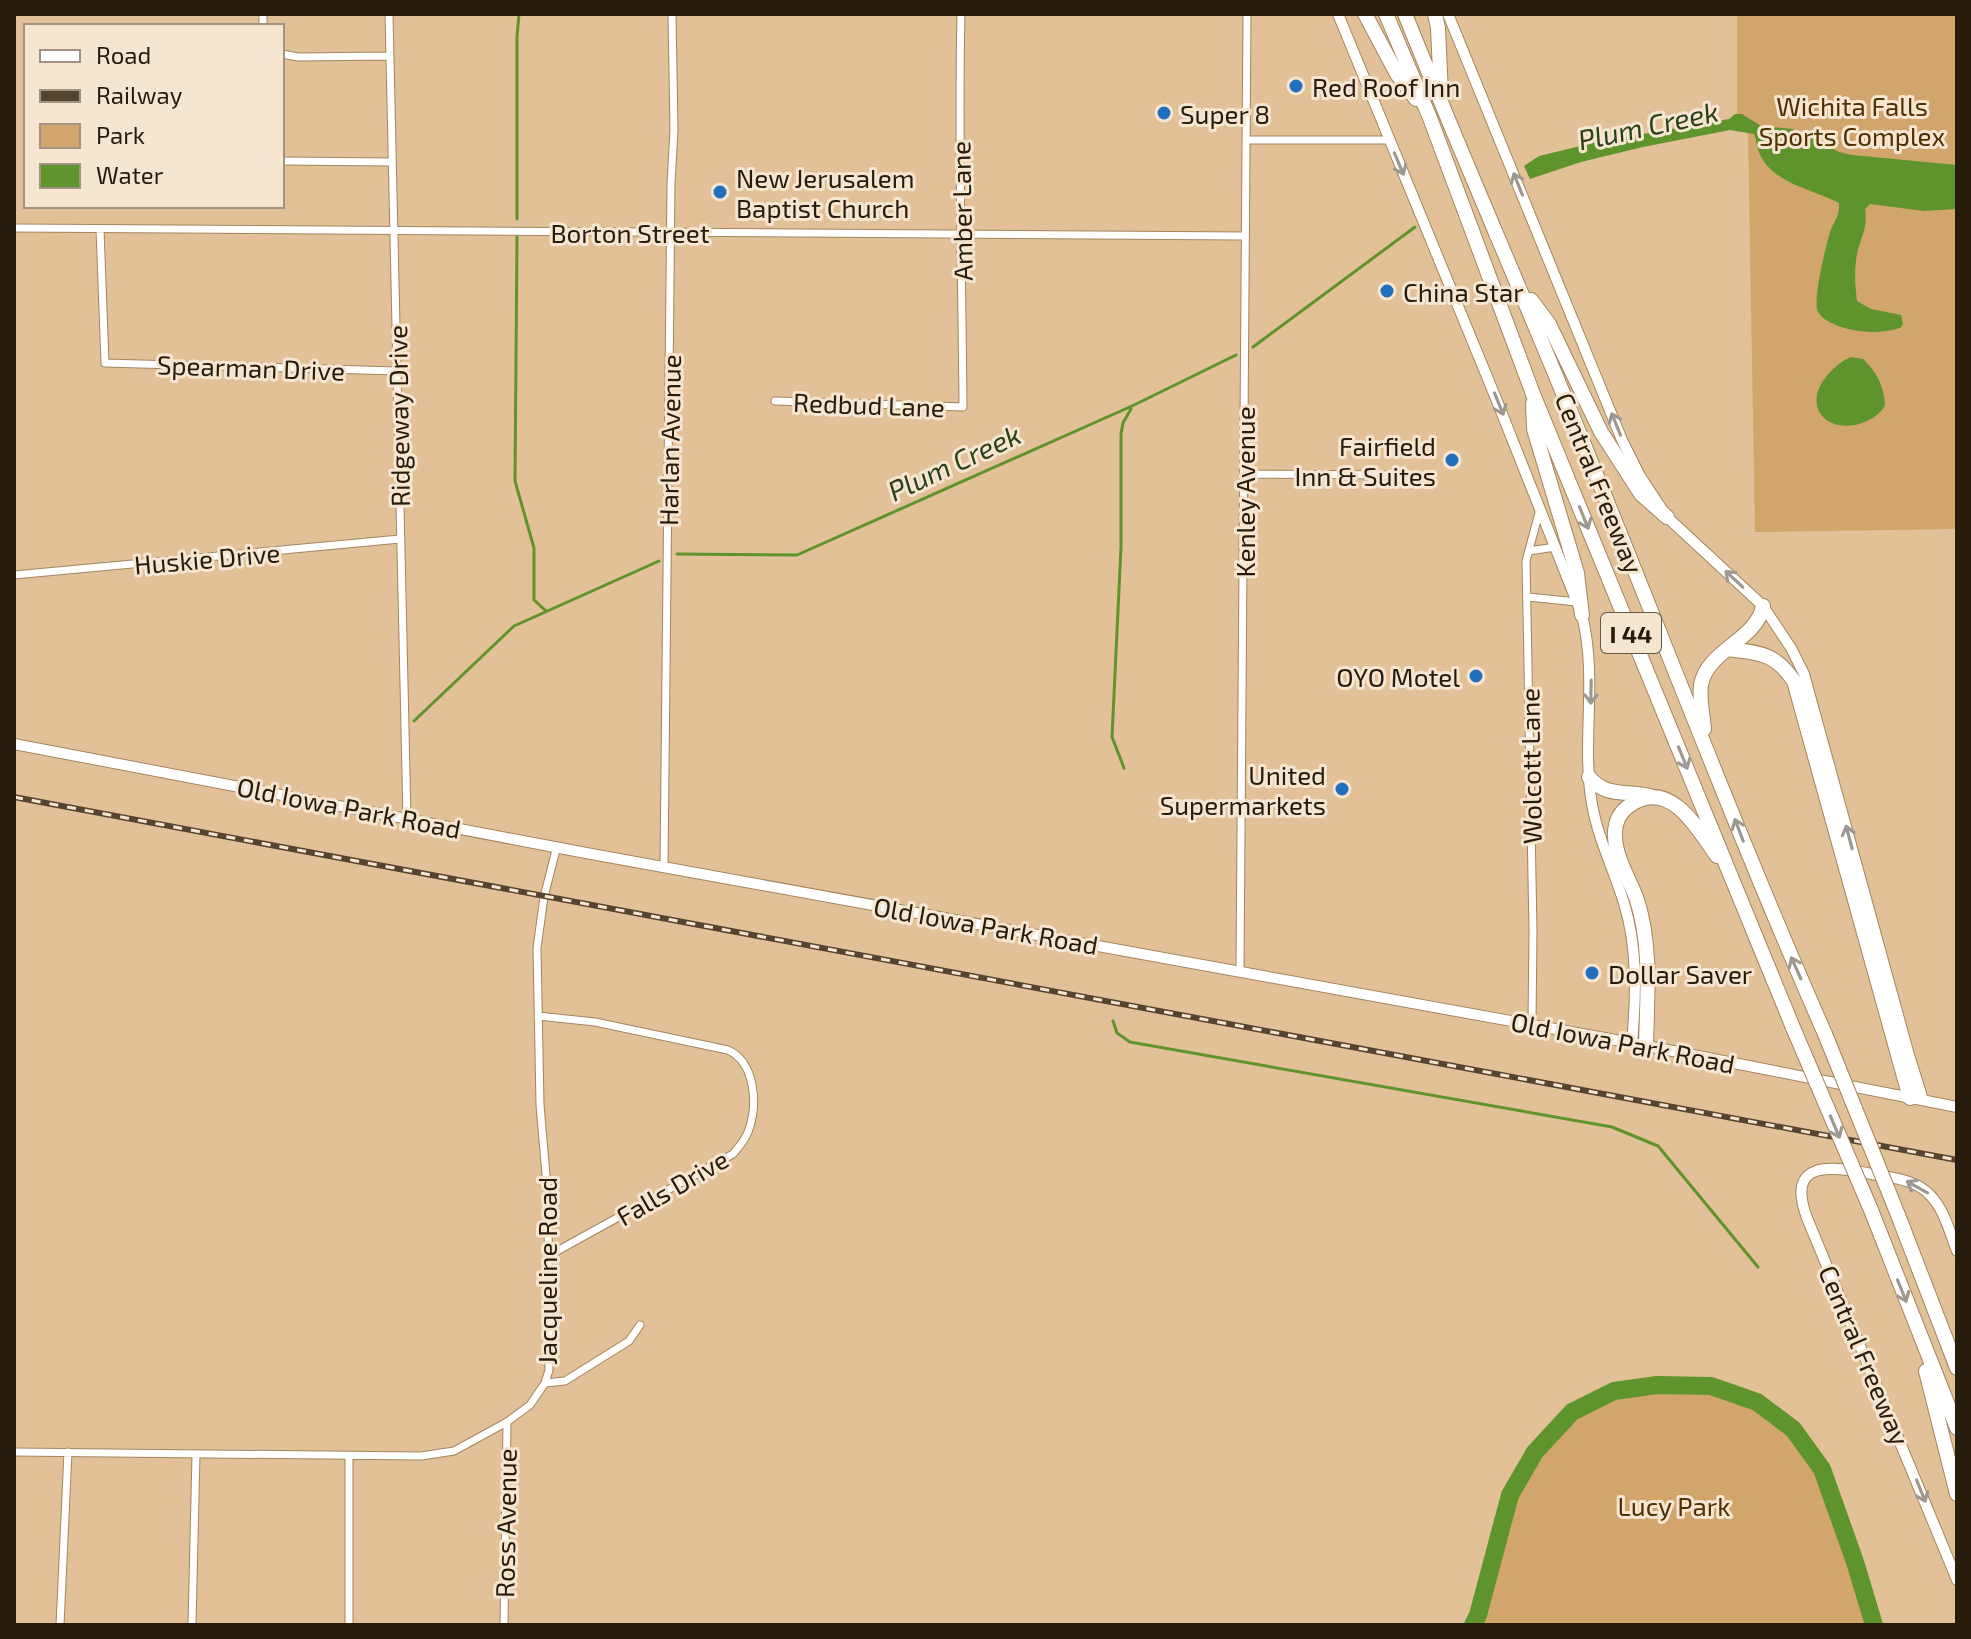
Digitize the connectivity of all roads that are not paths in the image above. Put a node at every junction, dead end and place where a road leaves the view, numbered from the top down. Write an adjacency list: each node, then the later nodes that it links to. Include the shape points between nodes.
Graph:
1 (389, 14): 12 (street, Ridgeway Drive)
2 (672, 14): 22 (street, Harlan Avenue)
3 (961, 14): 23 (street, Amber Lane)
4 (1247, 14): 15 (street, Kenley Avenue)
5 (1338, 14): 16 (main road)
6 (1365, 14): 14 (highway, via 1397,74)
7 (1386, 14): 14 (highway, Central Freeway / I 44)
8 (1405, 14): 13 (highway, Central Freeway / I 44)
9 (1435, 14): 13 (highway)
10 (1448, 14): 33 (main road, Central Freeway, one-way to 10, via 1622,440)
11 (284, 54): 12 (street)
12 (390, 56): 18 (street, Ridgeway Drive)
13 (1442, 106): 25 (highway, Central Freeway / I 44)
14 (1430, 118): 27 (highway, Central Freeway / I 44)
15 (1246, 140): 16 (street); 24 (street, Kenley Avenue)
16 (1389, 140): 32 (main road, one-way to 32)
17 (284, 161): 18 (street)
18 (391, 162): 21 (street, Ridgeway Drive)
19 (14, 228): 20 (street, Borton Street)
20 (100, 229): 21 (street, Borton Street); 26 (street, Spearman Drive, via 105,363)
21 (394, 231): 22 (street, Borton Street); 26 (street, Ridgeway Drive)
22 (671, 233): 23 (street, Borton Street); 48 (street, Harlan Avenue)
23 (961, 236): 24 (street, Borton Street); 29 (street, Amber Lane)
24 (1245, 236): 30 (street, Kenley Avenue)
25 (1519, 283): 33 (highway, via 1549,324 1601,432 1641,494); 42 (highway, Central Freeway / I 44)
26 (397, 371): 34 (street, Ridgeway Drive)
27 (1533, 394): 40 (highway, via 1534,429 1577,573); 49 (highway, Central Freeway / I 44, one-way to 49)
28 (775, 401): 29 (street, Redbud Lane)
29 (963, 407)
30 (1244, 474): 31 (street); 50 (street, Kenley Avenue)
31 (1404, 475)
32 (1540, 509): 35 (main road); 36 (street, Wolcott Lane)
33 (1667, 517): 39 (main road, Central Freeway, one-way to 33)
34 (400, 539): 37 (street, Huskie Drive); 46 (street, Ridgeway Drive)
35 (1555, 547): 36 (street); 40 (main road)
36 (1529, 551): 38 (street, Wolcott Lane)
37 (14, 575)
38 (1528, 597): 40 (street); 52 (street, Wolcott Lane)
39 (1763, 606): 41 (highway, via 1757,622); 54 (main road, Central Freeway, one-way to 39, via 1804,674)
40 (1580, 608): 44 (main road, one-way to 44, via 1591,678)
41 (1727, 649): 42 (highway, via 1701,684); 54 (highway, via 1775,659 1794,681)
42 (1705, 742): 60 (highway, Central Freeway / I 44, one-way to 42, bridge)
43 (14, 744): 46 (main road, Old Iowa Park Road)
44 (1589, 777): 45 (highway, via 1606,792); 53 (main road, via 1595,819 1629,923)
45 (1657, 797): 49 (highway, via 1676,804); 53 (highway, via 1642,798 1625,809 1615,837 1643,923 1648,978)
46 (407, 818): 47 (main road, Old Iowa Park Road)
47 (557, 846): 48 (main road, Old Iowa Park Road); 51 (street, Jacqueline Road, via 538,930)
48 (664, 867): 50 (main road, Old Iowa Park Road)
49 (1730, 872): 58 (highway, Central Freeway / I 44, one-way to 58, bridge)
50 (1240, 971): 52 (main road, Old Iowa Park Road)
51 (538, 1016): 57 (street, Jacqueline Road); 57 (street, Falls Drive, via 595,1022 728,1050 745,1063 753,1102 746,1137 733,1154)
52 (1532, 1025): 53 (main road, Old Iowa Park Road)
53 (1639, 1044): 54 (main road, Old Iowa Park Road)
54 (1916, 1099): 55 (main road, Old Iowa Park Road)
55 (1957, 1107)
56 (1957, 1251): 69 (main road, Central Freeway, one-way to 69, via 1938,1205 1914,1184 1833,1167 1815,1171 1802,1184 1807,1218)
57 (548, 1256): 61 (street, Jacqueline Road)
58 (1913, 1320): 63 (highway, Central Freeway / I 44); 68 (highway)
59 (640, 1325): 61 (street, via 629,1341 565,1381)
60 (1957, 1368)
61 (545, 1383): 62 (street, Jacqueline Road, via 530,1405)
62 (507, 1422): 67 (street, Jacqueline Road, via 440,1454); 73 (street, Ross Avenue)
63 (1957, 1428)
64 (14, 1452): 65 (street, Jacqueline Road)
65 (68, 1452): 66 (street, Jacqueline Road); 70 (street)
66 (196, 1454): 67 (street, Jacqueline Road); 71 (street)
67 (349, 1456): 72 (street)
68 (1957, 1494)
69 (1957, 1580)
70 (60, 1625)
71 (192, 1625)
72 (349, 1625)
73 (504, 1625)

